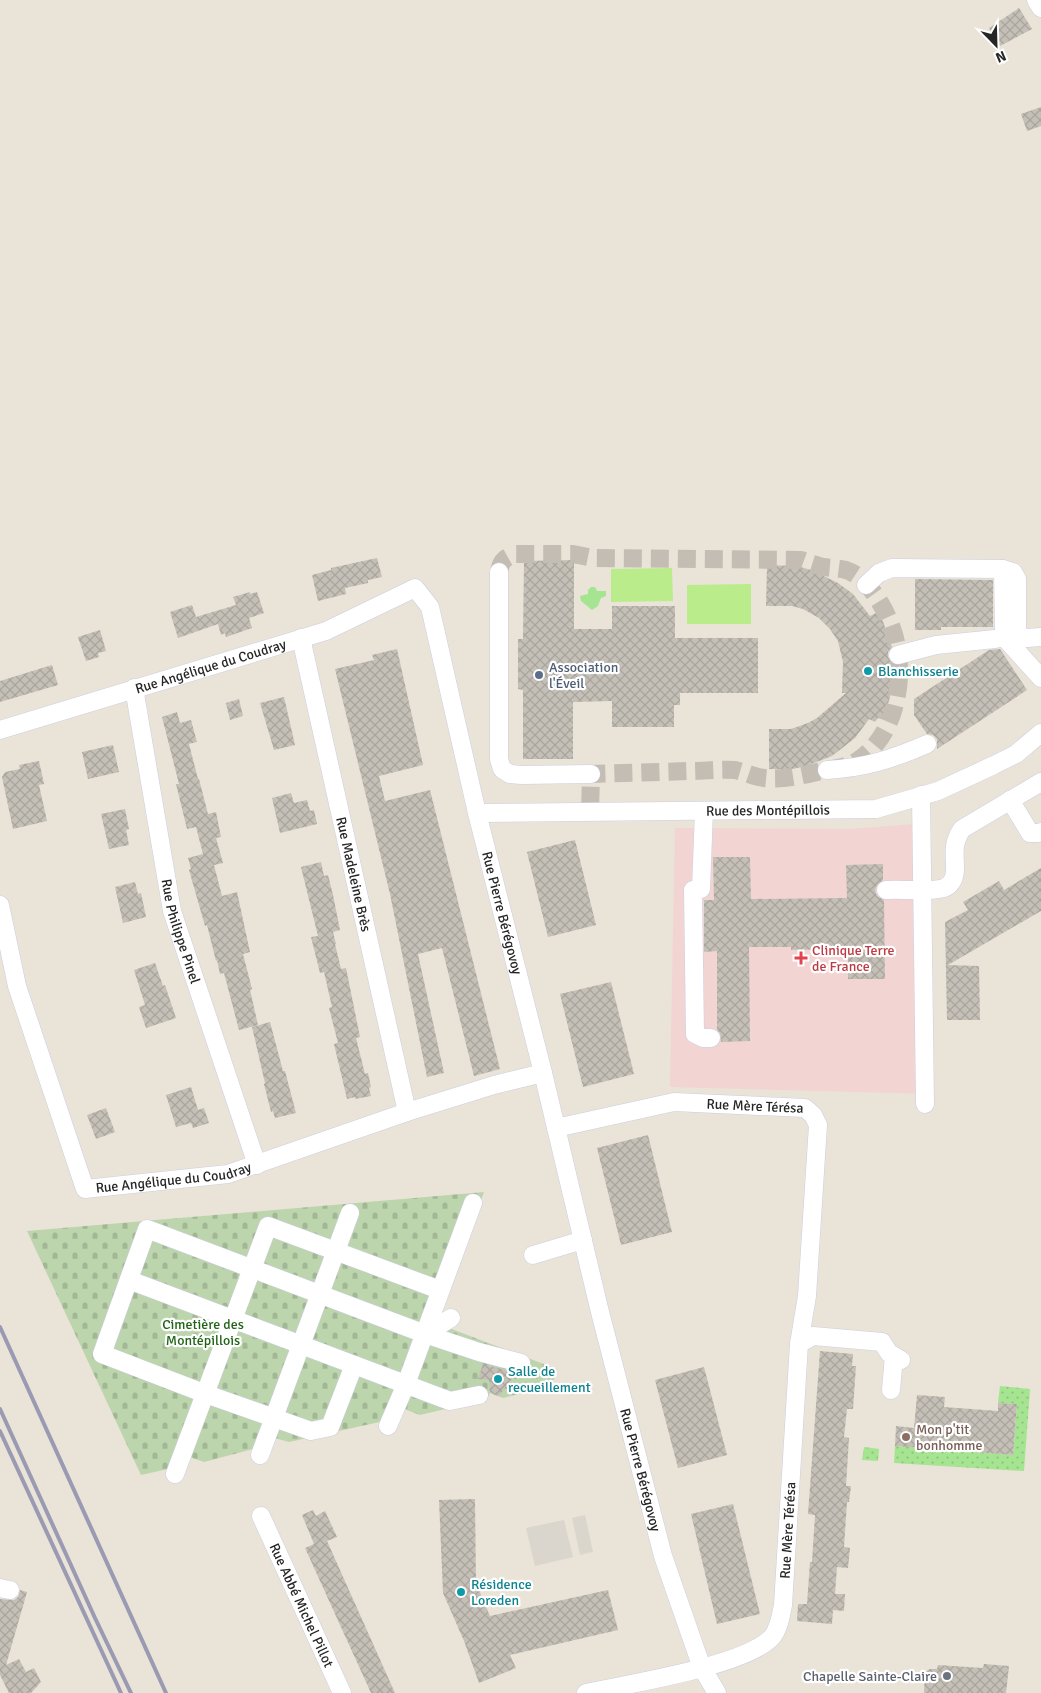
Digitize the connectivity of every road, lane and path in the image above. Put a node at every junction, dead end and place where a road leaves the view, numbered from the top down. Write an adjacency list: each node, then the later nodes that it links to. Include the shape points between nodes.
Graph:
1 (1036, 0): 2 (street)
2 (1041, 8)
3 (1003, 570): 5 (street, via 892,568 879,573); 7 (street); 8 (street, via 1013,572 1017,579 1019,636)
4 (499, 572): 17 (street, via 499,759 502,769 521,775)
5 (866, 585)
6 (415, 588): 9 (street, Rue Angélique du Coudray, via 326,631); 22 (street, Rue Pierre Bérégovoy, via 430,607)
7 (1004, 637): 10 (street, via 936,644); 11 (street)
8 (1041, 637)
9 (301, 638): 12 (street, Rue Angélique du Coudray); 30 (street, Rue Madeleine Brès)
10 (898, 655)
11 (1041, 678)
12 (134, 688): 13 (street, Rue Angélique du Coudray); 32 (street, Rue Philippe Pinel, via 172,911)
13 (0, 730)
14 (1041, 733): 19 (street, Rue des Montépillois, via 1016,754)
15 (927, 744): 16 (street, via 872,764)
16 (827, 770)
17 (591, 774)
18 (1041, 782): 20 (street)
19 (921, 796): 21 (street, Rue des Montépillois, via 876,809); 25 (street)
20 (1010, 800): 23 (street, via 1030,833); 25 (street, via 962,829 956,839 953,880 944,888)
21 (704, 811): 22 (street, Rue des Montépillois); 27 (street, via 701,889 693,890 695,1034)
22 (477, 813): 28 (street, Rue Pierre Bérégovoy)
23 (1041, 832)
24 (886, 889): 25 (street)
25 (922, 889): 29 (street)
26 (0, 905): 32 (street, Rue Angélique du Coudray, via 17,986 85,1189 228,1174)
27 (711, 1038)
28 (543, 1073): 30 (street, Rue Angélique du Coudray, via 494,1084); 31 (street, Rue Pierre Bérégovoy)
29 (925, 1104)
30 (407, 1112): 32 (street, Rue Angélique du Coudray)
31 (556, 1128): 35 (street, Rue Pierre Bérégovoy); 45 (street, Rue Mère Térésa, via 674,1102 805,1108 813,1115 818,1125 807,1296)
32 (257, 1165)
33 (473, 1203): 40 (street)
34 (350, 1213): 36 (street)
35 (583, 1240): 37 (street); 58 (street, Rue Pierre Bérégovoy, via 664,1556)
36 (336, 1251): 38 (street, via 268,1226); 40 (street); 41 (street)
37 (533, 1255)
38 (252, 1269): 39 (street, via 147,1229); 41 (street); 43 (street)
39 (129, 1280): 43 (street); 51 (street, via 102,1354)
40 (440, 1290): 44 (street)
41 (320, 1294): 44 (street); 46 (street)
42 (451, 1318): 44 (street)
43 (233, 1320): 46 (street); 51 (street)
44 (425, 1334): 47 (street); 49 (street)
45 (799, 1344): 50 (street, via 813,1336 882,1342 897,1358); 58 (street, Rue Mère Térésa, via 780,1622 772,1637 755,1650)
46 (301, 1345): 48 (street); 53 (street)
47 (521, 1364)
48 (354, 1365): 49 (street); 53 (street, via 330,1427 311,1431)
49 (406, 1384): 52 (street, via 450,1401); 54 (street)
50 (892, 1390)
51 (206, 1394): 53 (street); 56 (street)
52 (480, 1395)
53 (274, 1418): 55 (street)
54 (388, 1426)
55 (260, 1455)
56 (175, 1474)
57 (261, 1516): 59 (street, Rue Abbé Michel Pillot)
58 (702, 1668): 60 (street); 61 (street, Rue Pierre Bérégovoy)
59 (342, 1693)
60 (586, 1693)
61 (717, 1693)

